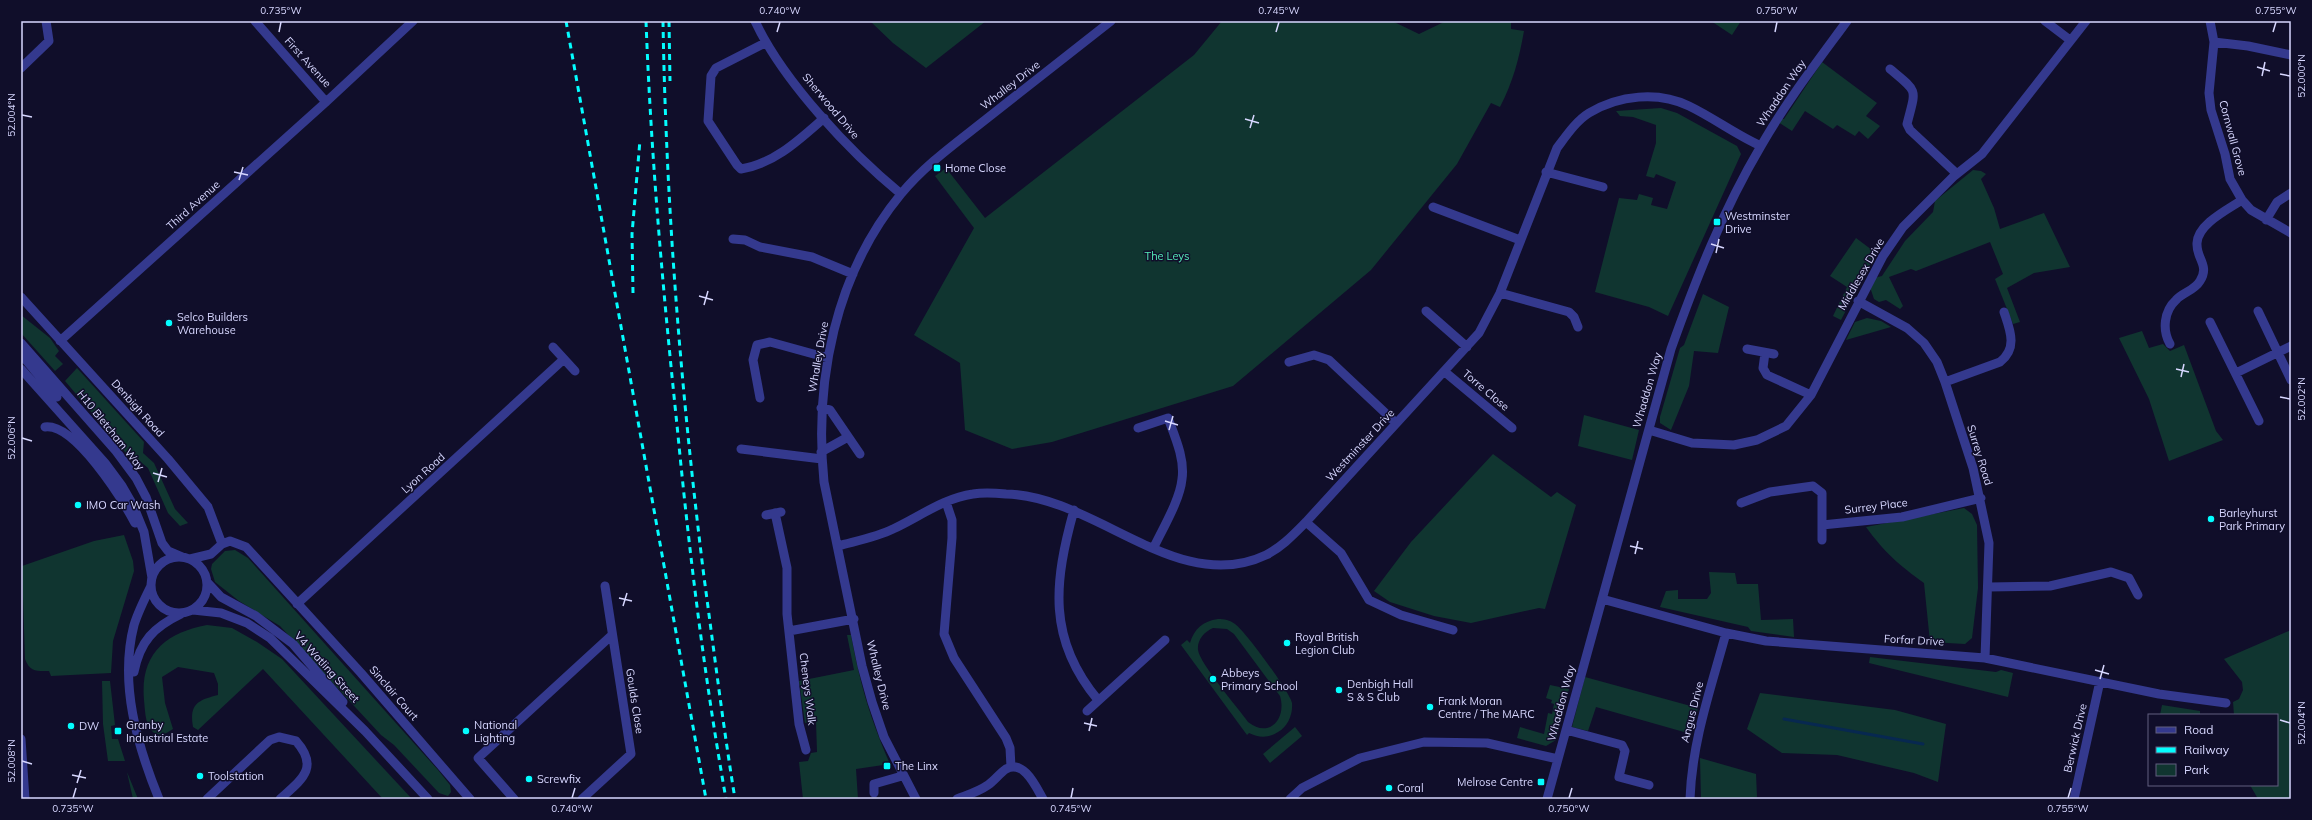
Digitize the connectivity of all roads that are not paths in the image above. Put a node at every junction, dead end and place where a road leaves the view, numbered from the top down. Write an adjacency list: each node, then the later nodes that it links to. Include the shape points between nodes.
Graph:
1 (46, 21): 14 (street, via 48,41)
2 (255, 21): 16 (street, First Avenue)
3 (412, 21): 16 (street, Third Avenue)
4 (756, 21): 12 (street, Sherwood Drive)
5 (1112, 21): 23 (street, Whalley Drive, via 934,161)
6 (1847, 21): 18 (street, Whaddon Way, via 1792,97)
7 (2044, 21): 10 (street)
8 (2086, 21): 10 (street, Middlesex Drive)
9 (2210, 21): 11 (street, Cornwall Grove)
10 (2070, 40): 20 (street, Middlesex Drive, via 1982,154)
11 (2214, 42): 13 (street); 24 (street, Cornwall Grove, via 2209,93 2211,110 2230,179)
12 (765, 43): 17 (street, Sherwood Drive); 17 (street, via 716,68 711,76 708,121 737,165 741,169 754,167 780,154)
13 (2291, 55)
14 (21, 68)
15 (1890, 69): 20 (street, via 1912,87 1915,95 1906,124)
16 (326, 102): 39 (street, Third Avenue)
17 (824, 118): 23 (street, Sherwood Drive, via 860,158)
18 (1761, 146): 19 (street, Westminster Drive, via 1675,100 1652,96 1634,98 1613,102 1589,113 1578,122 1557,148); 66 (street, Whaddon Way, via 1720,225 1688,300)
19 (1546, 172): 21 (street); 29 (street, Westminster Drive)
20 (1957, 174): 33 (street, Middlesex Drive, via 1903,227 1882,256)
21 (1603, 187)
22 (2291, 193): 26 (street, via 2277,202)
23 (901, 194): 30 (street, Whalley Drive, via 874,234)
24 (2242, 200): 26 (street, Cornwall Grove); 41 (street, via 2208,223 2200,233 2197,244 2205,270 2200,282 2176,299 2168,309 2165,337)
25 (1433, 207): 29 (street)
26 (2266, 220): 27 (street, Cornwall Grove)
27 (2291, 233)
28 (733, 239): 30 (street, via 812,257)
29 (1520, 240): 31 (street, Westminster Drive)
30 (853, 274): 48 (street, Whalley Drive, via 839,310)
31 (1500, 293): 38 (street, via 1569,312); 44 (street, Westminster Drive, via 1490,316)
32 (21, 296): 39 (street, Denbigh Road)
33 (1858, 301): 56 (street, Surrey Road, via 1907,328 1924,343); 57 (street, Middlesex Drive)
34 (1426, 311): 44 (street)
35 (2258, 311): 46 (street)
36 (2004, 312): 56 (street, via 2011,339 2010,351 2005,358)
37 (2210, 322): 54 (street)
38 (1578, 327)
39 (60, 341): 80 (street, Denbigh Road, via 168,459 208,508)
40 (21, 343): 84 (street, H10 Bletcham Way, via 116,451 136,478 146,497 162,543 168,551)
41 (2170, 344)
42 (2291, 346): 46 (street)
43 (553, 347): 49 (street)
44 (1467, 347): 53 (street, Westminster Drive)
45 (1747, 349): 57 (street, via 1769,354 1763,368 1767,376)
46 (2277, 352): 54 (street); 55 (street)
47 (21, 354): 58 (street)
48 (828, 358): 59 (street, via 770,342 764,341 757,345 753,360); 60 (street, Whalley Drive)
49 (564, 359): 52 (street); 91 (street, Lyon Road)
50 (1289, 362): 62 (street, via 1314,354 1329,360)
51 (21, 368): 79 (street, via 105,463 122,486 134,505)
52 (575, 371)
53 (1445, 372): 62 (street, Westminster Drive); 65 (street, Torre Close)
54 (2236, 374): 61 (street)
55 (2291, 380)
56 (1945, 382): 71 (street, Surrey Road)
57 (1811, 395): 66 (street, Middlesex Drive, via 1797,414 1779,431 1757,440 1734,445 1692,443)
58 (57, 397)
59 (760, 398)
60 (821, 408): 67 (street, via 830,410); 70 (street, Whalley Drive)
61 (2259, 421)
62 (1396, 424): 76 (street, Westminster Drive)
63 (45, 427): 79 (street, via 53,426 70,437 111,482)
64 (1138, 428): 82 (street, via 1168,418 1181,462 1183,477 1180,489)
65 (1512, 428)
66 (1648, 430): 90 (street, Whaddon Way)
67 (848, 437): 69 (street); 70 (street)
68 (741, 449): 70 (street)
69 (860, 454)
70 (822, 456): 81 (street, Whalley Drive, via 824,482)
71 (1981, 498): 77 (street, Surrey Place, via 1902,517); 88 (street, Surrey Road, via 1989,543)
72 (946, 502): 74 (street, Westminster Drive, via 974,493 1009,494 1040,498); 81 (street, Westminster Drive, via 891,530); 111 (street, via 952,520 952,538 944,634 954,658 1006,738 1010,748)
73 (1741, 503): 77 (street, via 1770,492 1812,486 1822,493)
74 (1074, 510): 82 (street, Westminster Drive); 103 (street, via 1063,548 1058,579 1059,612 1075,668)
75 (774, 514): 96 (street, Cheneys Walk, via 787,568 786,614)
76 (1306, 522): 82 (street, Westminster Drive, via 1268,554 1222,567 1201,565); 95 (street, via 1341,553 1369,600 1401,615)
77 (1822, 525): 78 (street)
78 (1822, 540)
79 (146, 541): 86 (street)
80 (222, 544): 83 (street); 91 (street, via 230,541 246,547)
81 (838, 546): 94 (street, Whalley Drive)
82 (1154, 548)
83 (210, 554): 84 (street); 85 (street)
84 (186, 558): 85 (street, via 199,565); 86 (street, via 172,558 163,562 156,569)
85 (207, 579): 92 (street, via 204,598); 107 (street, V4 Watling Street, via 221,597 256,616 293,644)
86 (152, 582): 93 (street, via 153,595 161,606 173,612); 102 (street, via 134,624 130,645)
87 (605, 586): 98 (street, Goulds Close)
88 (1989, 587): 89 (street, via 2044,587 2111,572 2129,578); 100 (street, Surrey Road)
89 (2138, 595)
90 (1602, 599): 97 (street, Forfar Drive); 106 (street, Whaddon Way)
91 (297, 604): 115 (street, Sinclair Court, via 361,673)
92 (193, 610): 93 (street); 107 (street, V4 Watling Street, via 221,613 246,623 270,638)
93 (183, 613): 102 (street, via 148,636 137,656)
94 (854, 619): 96 (street); 112 (street, Whalley Drive, via 862,666 872,702 884,737)
95 (1453, 630)
96 (789, 631): 109 (street, Cheneys Walk, via 799,724)
97 (1726, 633): 100 (street, Forfar Drive, via 1766,641); 128 (street, Angus Drive, via 1698,732 1691,769)
98 (612, 635): 121 (street, via 478,758); 122 (street, Goulds Close, via 632,754)
99 (1165, 640): 103 (street)
100 (1985, 658): 101 (street, Forfar Drive)
101 (2100, 681): 104 (street, Forfar Drive, via 2159,694); 129 (street, Berwick Drive)
102 (129, 692): 117 (street, via 142,754)
103 (1098, 700): 105 (street)
104 (2226, 703)
105 (1087, 711)
106 (1566, 730): 110 (street, Whaddon Way); 113 (street, via 1622,746 1625,751 1620,777)
107 (365, 731): 120 (street, V4 Watling Street)
108 (21, 739): 116 (street)
109 (806, 750)
110 (1558, 759): 126 (street, via 1487,743 1424,742 1360,758 1302,788); 127 (street, Whaddon Way)
111 (1011, 767): 124 (street, via 986,786); 125 (street, via 1029,775)
112 (902, 776): 114 (street, via 874,784); 123 (street, Whalley Drive)
113 (1649, 785)
114 (874, 793)
115 (468, 798)
116 (25, 799)
117 (159, 799)
118 (207, 799): 119 (street, via 270,740 279,737 296,741 307,757 308,764 304,778)
119 (280, 799)
120 (428, 799)
121 (514, 799)
122 (582, 799)
123 (916, 799)
124 (957, 799)
125 (1043, 799)
126 (1290, 799)
127 (1547, 799)
128 (1690, 799)
129 (2074, 799)

